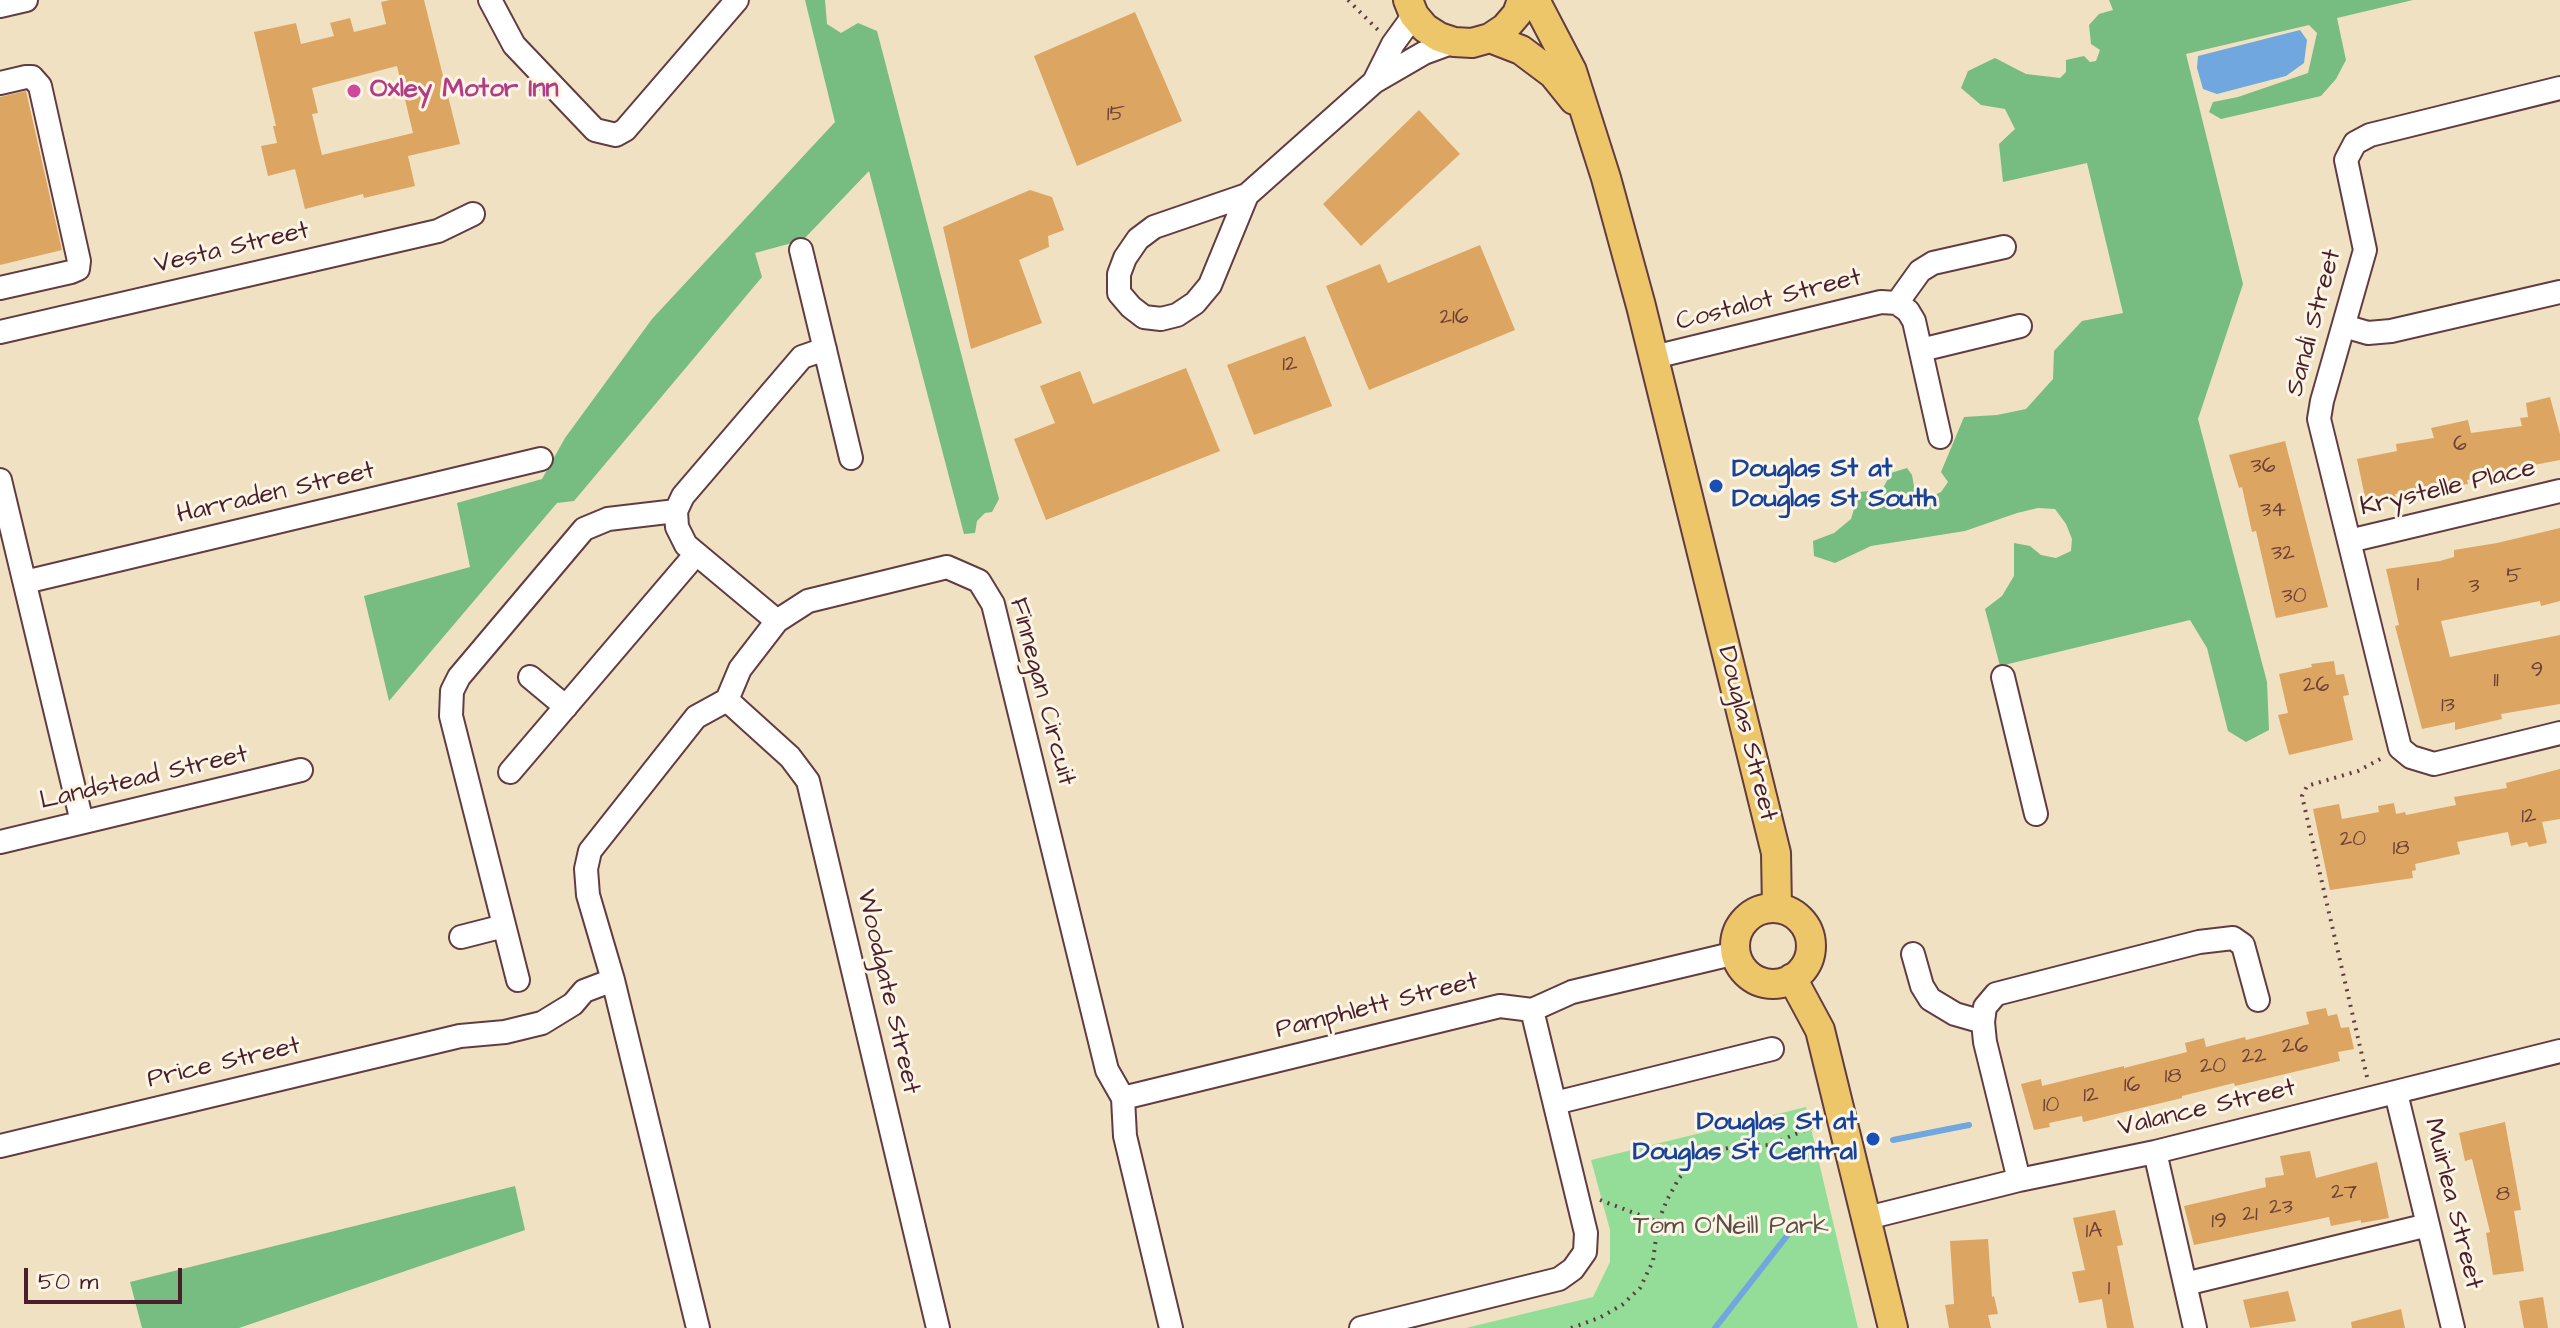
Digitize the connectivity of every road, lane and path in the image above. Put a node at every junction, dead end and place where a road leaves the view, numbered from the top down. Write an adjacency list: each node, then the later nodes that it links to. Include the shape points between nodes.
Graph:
1 (26, 0): 8 (street)
2 (490, 0): 3 (street, via 514,45 595,130 616,135)
3 (737, 0)
4 (1348, 0): 9 (path)
5 (1522, 0): 10 (main road, via 1517,14)
6 (1535, 0): 15 (main road, Douglas Street, via 1572,71)
7 (1409, 5): 11 (main road, via 1425,28); 12 (street)
8 (0, 6)
9 (1382, 34)
10 (1490, 38): 11 (main road); 15 (main road, Douglas Street, via 1521,50 1553,74)
11 (1454, 42): 12 (street)
12 (1374, 82): 16 (street)
13 (0, 83): 20 (street, via 32,77 40,86 79,261 71,272)
14 (2560, 88): 24 (street, Sandi Street, via 2355,143 2346,160 2365,250)
15 (1586, 116): 28 (main road, Douglas Street)
16 (1247, 195): 16 (street, via 1210,285 1195,303 1161,319 1144,317 1131,307 1119,293 1119,274 1138,239 1154,227)
17 (473, 214): 25 (street, Vesta Street, via 438,231)
18 (2004, 247): 22 (street, via 1933,263 1920,271)
19 (801, 250): 26 (street)
20 (0, 288)
21 (2560, 292): 24 (street, via 2391,331 2368,333)
22 (1897, 303): 27 (street, Costalot Street, via 1914,321); 28 (street, Costalot Street, via 1881,302)
23 (2020, 326): 27 (street)
24 (2344, 326): 35 (street, Sandi Street, via 2319,419)
25 (0, 332)
26 (825, 349): 30 (street); 34 (street, via 802,357 683,496)
27 (1921, 350): 29 (street, Costalot Street)
28 (1654, 357): 50 (main road, Douglas Street, via 1776,853)
29 (1940, 437)
30 (851, 458)
31 (541, 459): 37 (street, Harraden Street)
32 (0, 480): 37 (street)
33 (2560, 491): 35 (street, Krystelle Place)
34 (676, 511): 36 (street, via 677,527); 51 (street, via 608,519 584,529 452,691 451,716)
35 (2349, 541): 44 (street, Sandi Street)
36 (696, 554): 38 (street); 42 (street)
37 (25, 582): 48 (street)
38 (777, 621): 41 (street, Finnegan Circuit, via 740,669); 64 (street, Finnegan Circuit, via 808,601 947,567 979,581 993,604 1107,1070)
39 (530, 677): 42 (street)
40 (2003, 677): 47 (street)
41 (727, 700): 57 (street, via 696,717 590,851 588,895); 77 (street, Woodgate Street, via 790,757 808,781)
42 (566, 707): 46 (street)
43 (2560, 733): 44 (street, via 2434,764)
44 (2400, 748): 65 (path, via 2358,771 2307,786 2302,796)
45 (301, 770): 48 (street, Landstead Street)
46 (510, 772)
47 (2036, 814)
48 (82, 822): 49 (street, Landstead Street)
49 (0, 842)
50 (1777, 908): 53 (main road, via 1745,921); 55 (main road, via 1795,914 1810,937 1810,956)
51 (504, 926): 52 (street); 56 (street)
52 (461, 937)
53 (1736, 953): 55 (main road, via 1758,980 1779,983); 59 (street, Pamphlett Street, via 1572,992)
54 (1913, 954): 60 (street, via 1930,999)
55 (1792, 978): 67 (main road, via 1820,1030)
56 (518, 980)
57 (613, 980): 68 (street, Price Street, via 584,991 542,1023 460,1036); 76 (street)
58 (2258, 1000): 60 (street, via 2243,945 2223,938 1996,994 1985,1007)
59 (1532, 1010): 64 (street, Pamphlett Street, via 1500,1006); 66 (street)
60 (1983, 1022): 70 (street)
61 (1772, 1049): 66 (street)
62 (2560, 1051): 63 (street, Valance Street)
63 (2396, 1093): 65 (street, Valance Street); 74 (street, Muirlea Street)
64 (1123, 1098): 78 (street, Finnegan Circuit, via 1125,1136)
65 (2372, 1099): 69 (street, Valance Street)
66 (1555, 1103): 71 (street)
67 (1841, 1119): 72 (main road); 73 (path, via 1770,1145 1737,1146 1703,1157 1679,1178)
68 (0, 1146)
69 (2155, 1152): 70 (street, Valance Street); 75 (street)
70 (2019, 1180): 72 (street, Valance Street)
71 (1576, 1187): 73 (path); 79 (street, via 1585,1252 1559,1279)
72 (1867, 1218): 81 (main road)
73 (1658, 1222): 80 (path, via 1653,1261 1640,1288 1622,1305)
74 (2428, 1225): 75 (street); 83 (street, Muirlea Street)
75 (2185, 1284): 82 (street)
76 (698, 1328)
77 (938, 1328)
78 (1171, 1328)
79 (1361, 1328)
80 (1571, 1328)
81 (1893, 1328)
82 (2195, 1328)
83 (2453, 1328)

